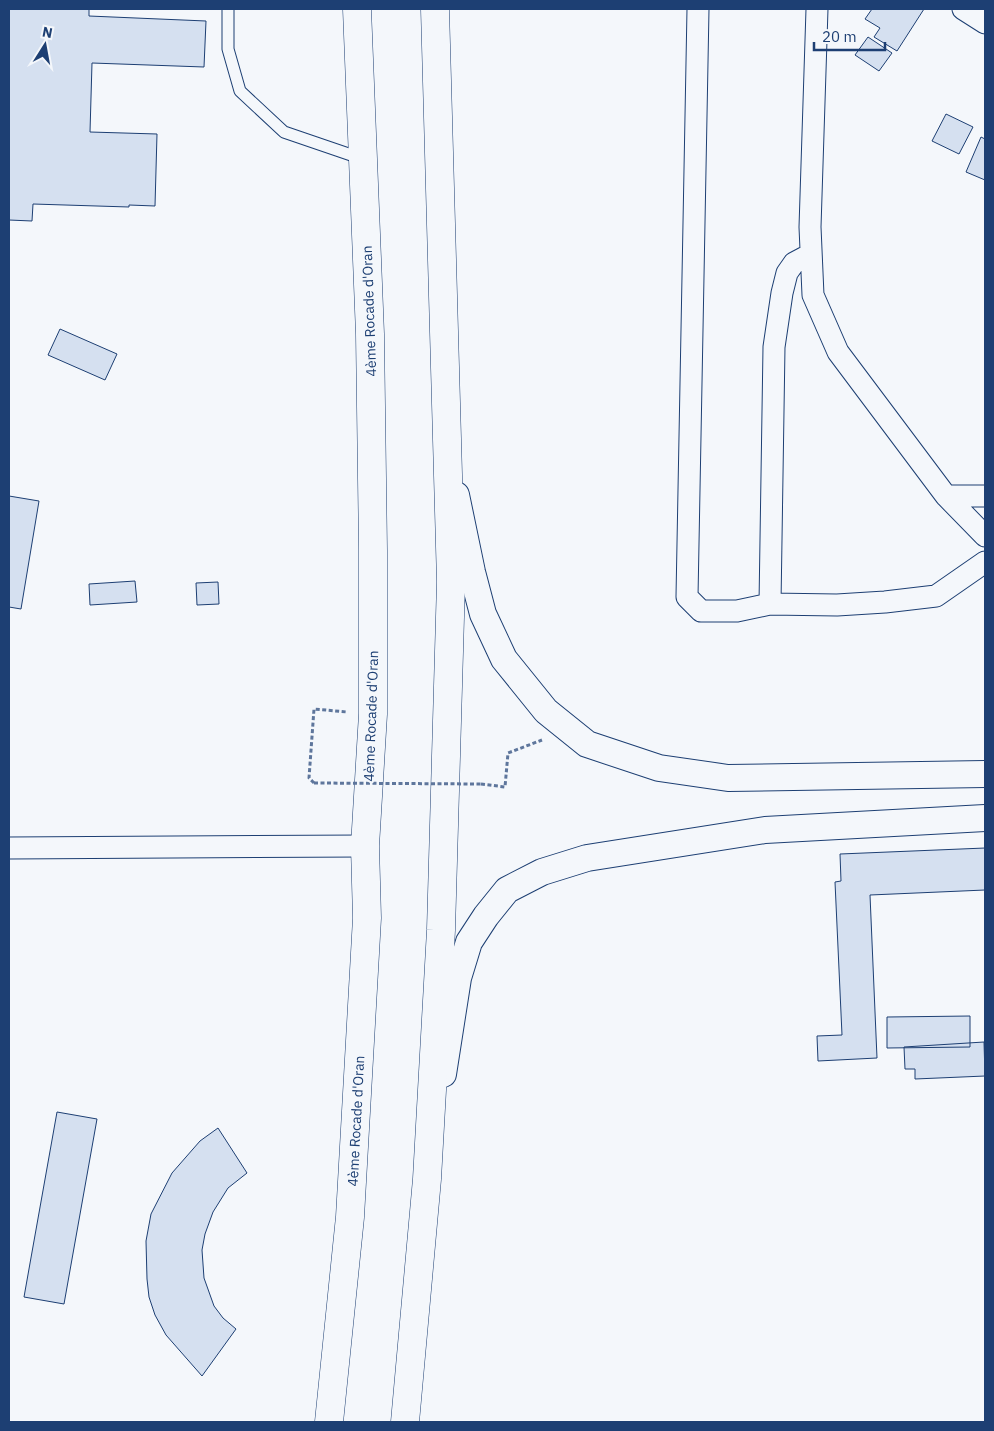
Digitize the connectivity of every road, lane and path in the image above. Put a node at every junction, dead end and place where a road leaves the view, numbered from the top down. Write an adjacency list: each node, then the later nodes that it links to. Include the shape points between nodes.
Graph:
1 (228, 9): 8 (lane, via 228,49 240,91 284,132)
2 (357, 9): 8 (highway, 4ème Rocade d'Oran)
3 (435, 9): 10 (highway)
4 (698, 9): 15 (street, via 687,597 701,611 737,611)
5 (817, 9): 9 (street)
6 (963, 9): 7 (street)
7 (985, 23)
8 (364, 159): 16 (highway, 4ème Rocade d'Oran, via 370,334)
9 (811, 254): 11 (street, via 813,295 838,352); 15 (street, via 794,263 787,273 774,347)
10 (448, 454): 18 (street, via 483,614 504,659 546,711 587,744 659,768 728,778); 22 (highway, via 451,582 441,930)
11 (946, 496): 12 (street); 13 (street)
12 (985, 496)
13 (985, 536)
14 (985, 562): 15 (street, via 936,596 837,605)
15 (770, 604)
16 (373, 714): 17 (path, bridge, via 314,709 309,778 314,783 505,787); 20 (highway, 4ème Rocade d'Oran)
17 (508, 753)
18 (985, 774)
19 (985, 818): 22 (street, via 765,830 587,858 542,872 507,890 469,942 458,978)
20 (365, 846): 21 (street); 23 (highway, 4ème Rocade d'Oran, via 367,918 350,1217)
21 (9, 848)
22 (427, 1178): 24 (highway)
23 (329, 1422)
24 (405, 1422)

